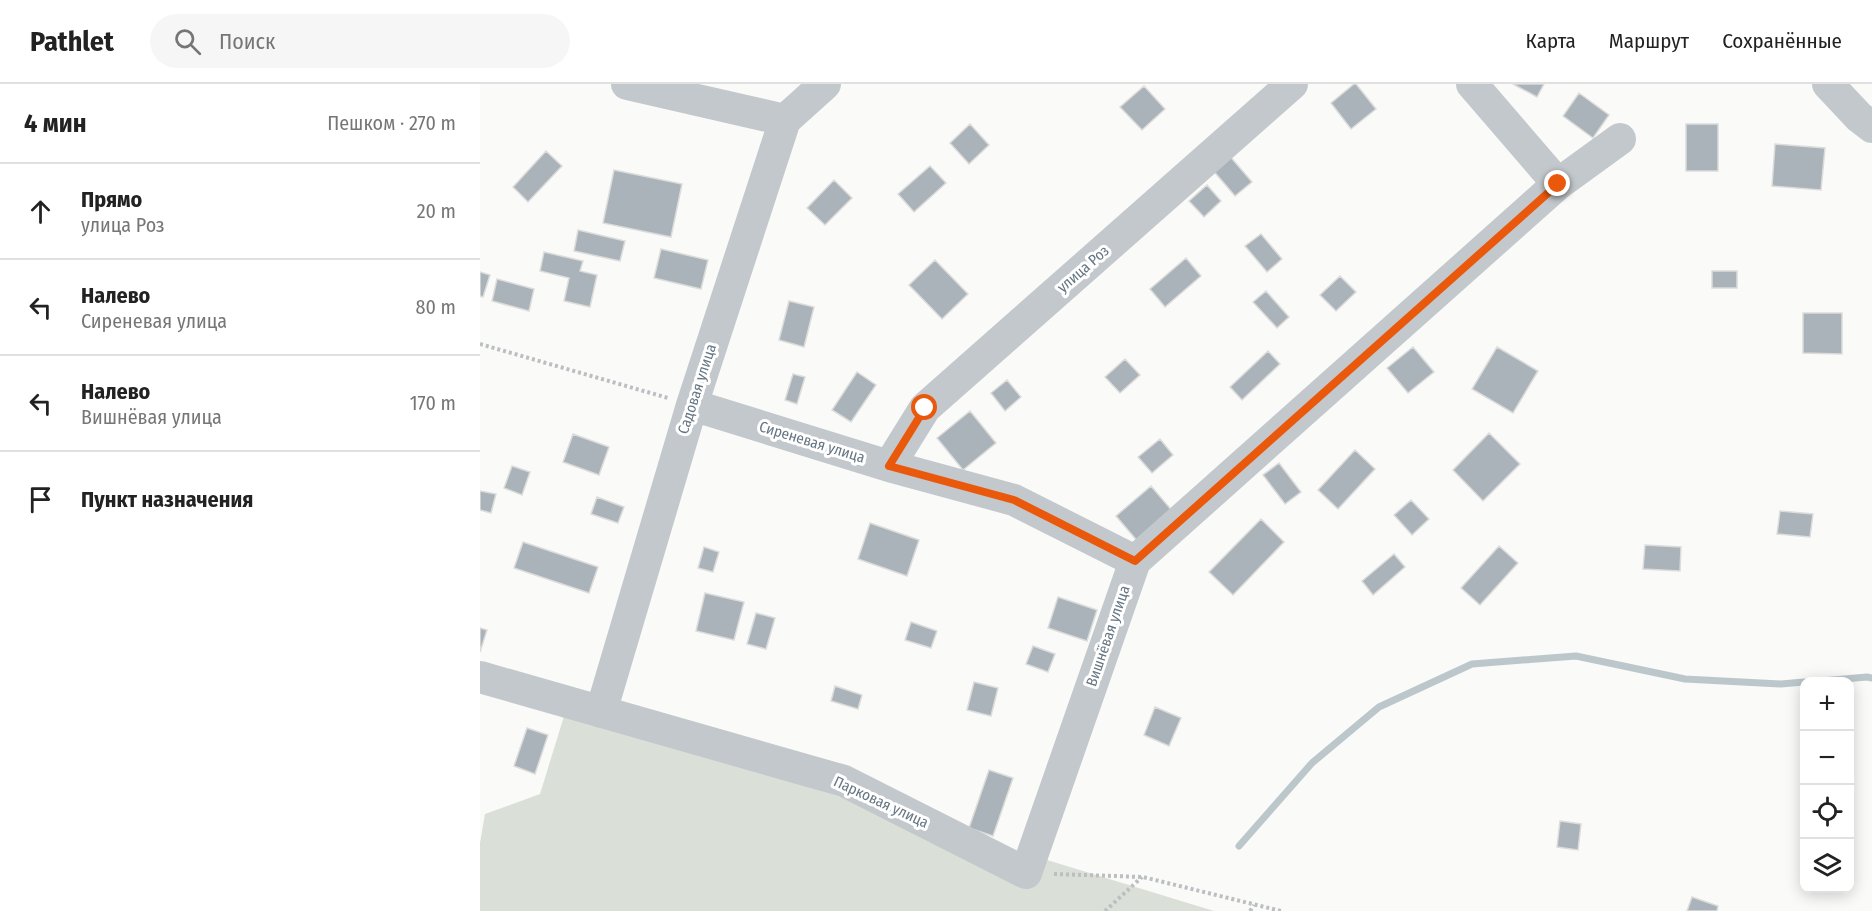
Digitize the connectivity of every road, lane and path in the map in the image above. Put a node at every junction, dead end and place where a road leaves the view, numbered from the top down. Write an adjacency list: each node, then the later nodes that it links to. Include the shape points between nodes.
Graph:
1 (627, 84): 6 (street)
2 (825, 84): 6 (street, Садовая улица)
3 (1292, 84): 12 (street, улица Роз, via 925,408)
4 (1472, 84): 9 (street)
5 (1828, 84): 7 (street)
6 (785, 120): 11 (street, Садовая улица)
7 (1872, 127)
8 (1620, 139): 9 (street, Вишнёвая улица)
9 (1558, 184): 13 (street, Вишнёвая улица)
10 (480, 344): 11 (path)
11 (692, 405): 12 (street, Сиреневая улица); 15 (street, Садовая улица)
12 (889, 466): 13 (street, Сиреневая улица, via 1014,500)
13 (1135, 561): 16 (street, Вишнёвая улица)
14 (480, 677): 15 (street, Парковая улица)
15 (601, 712): 16 (street, Парковая улица, via 844,781)
16 (1026, 873): 17 (path)
17 (1143, 877): 18 (path); 19 (path)
18 (1254, 905): 20 (path); 21 (path)
19 (1105, 911)
20 (1250, 911)
21 (1281, 911)

